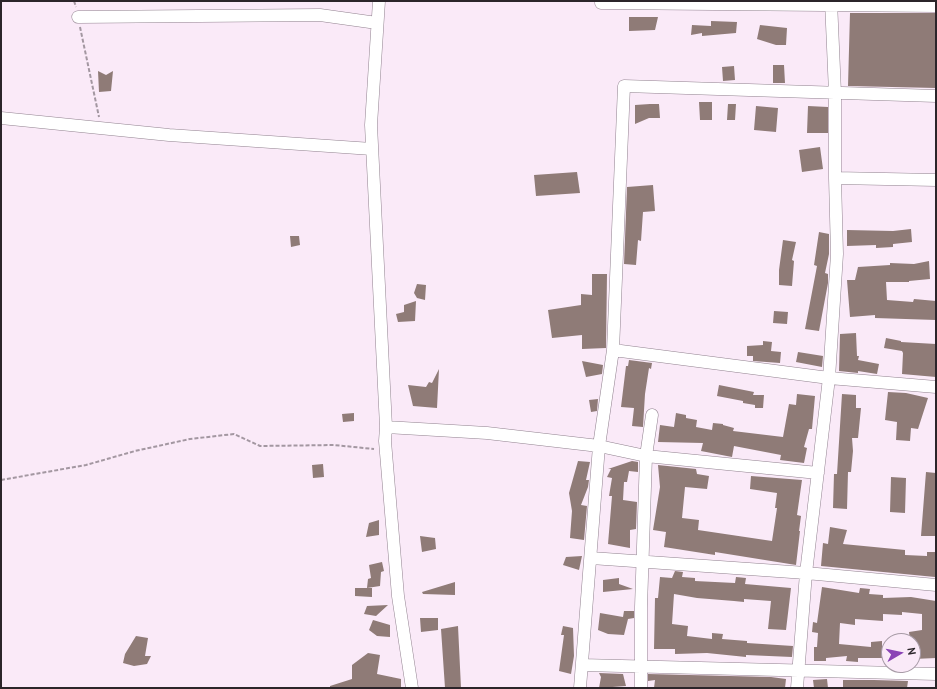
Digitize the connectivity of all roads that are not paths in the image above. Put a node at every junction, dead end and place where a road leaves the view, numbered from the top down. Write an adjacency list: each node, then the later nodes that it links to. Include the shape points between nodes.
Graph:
1 (379, 1): 6 (street)
2 (601, 3): 3 (street)
3 (831, 3): 4 (street); 7 (street)
4 (936, 6)
5 (78, 17): 6 (street, via 320,15)
6 (377, 23): 10 (street)
7 (835, 93): 8 (street); 11 (street); 13 (street, via 624,86)
8 (936, 96)
9 (1, 118): 10 (street, via 169,135)
10 (372, 149): 17 (street)
11 (835, 178): 12 (street); 14 (street, via 837,254)
12 (936, 180)
13 (613, 350): 14 (street); 18 (street)
14 (829, 378): 15 (street); 20 (street)
15 (936, 387)
16 (652, 414): 19 (street)
17 (386, 427): 18 (street, via 487,433); 29 (street, via 385,448 398,596)
18 (599, 446): 19 (street); 21 (street)
19 (646, 456): 20 (street); 22 (street)
20 (818, 473): 23 (street)
21 (591, 558): 22 (street); 25 (street)
22 (643, 562): 23 (street); 26 (street)
23 (806, 573): 24 (street); 27 (street)
24 (936, 585)
25 (582, 665): 26 (street); 30 (street)
26 (641, 667): 27 (street); 31 (street)
27 (798, 670): 28 (street); 32 (street)
28 (936, 674)
29 (412, 688)
30 (580, 688)
31 (641, 688)
32 (797, 688)

